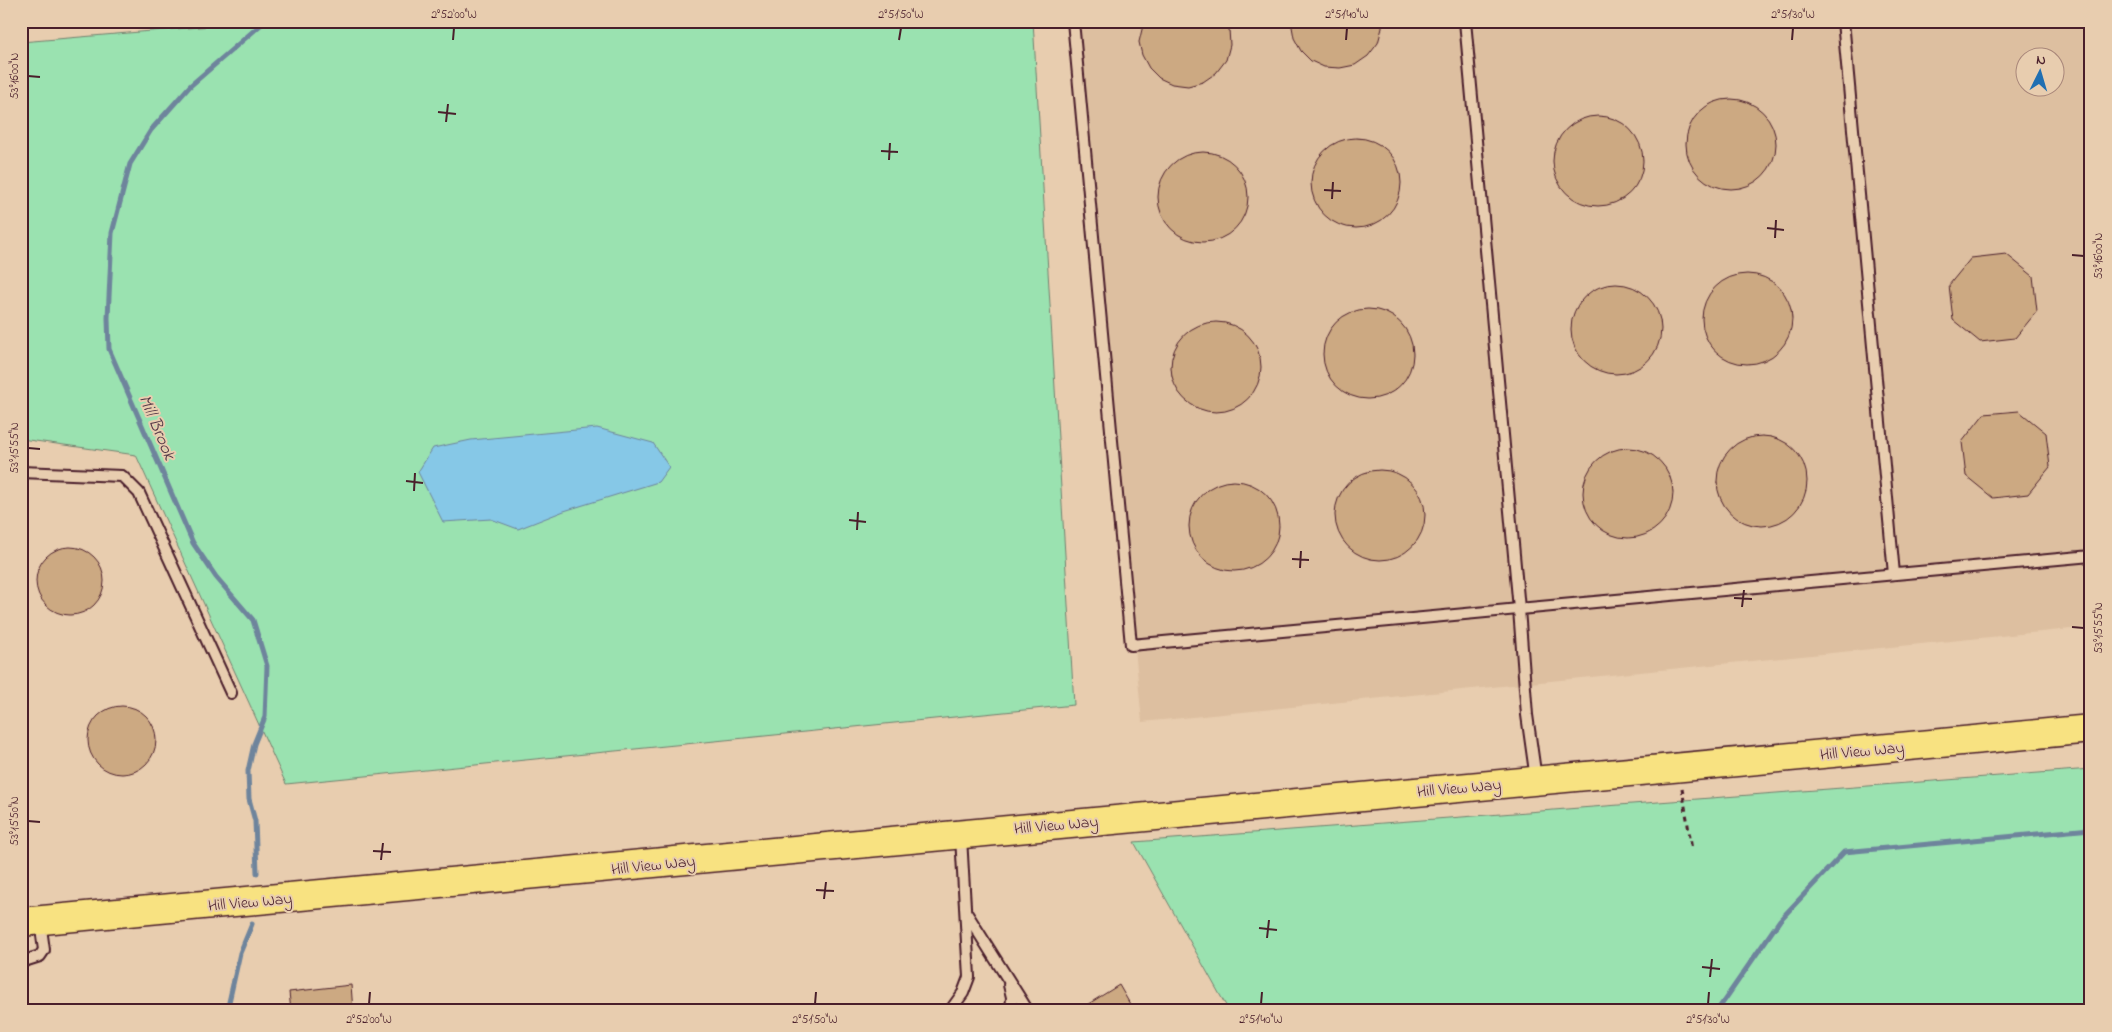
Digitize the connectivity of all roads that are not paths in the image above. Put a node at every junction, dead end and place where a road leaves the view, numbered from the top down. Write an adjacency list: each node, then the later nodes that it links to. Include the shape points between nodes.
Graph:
1 (1074, 21): 7 (lane, via 1131,645)
2 (1465, 21): 7 (lane)
3 (1843, 21): 6 (lane)
4 (21, 472): 8 (lane, via 122,476 139,493)
5 (2091, 556): 6 (lane)
6 (1894, 574): 7 (lane)
7 (1519, 609): 10 (lane, via 1527,715)
8 (231, 693)
9 (2091, 729): 10 (main road, Hill View Way)
10 (1536, 780): 11 (main road, Hill View Way)
11 (961, 833): 12 (lane); 13 (main road, Hill View Way)
12 (965, 911): 15 (lane); 16 (lane, via 969,977 963,993)
13 (31, 921): 14 (lane, via 44,950 40,956)
14 (21, 962)
15 (1008, 979): 17 (lane); 18 (lane)
16 (950, 1011)
17 (1011, 1011)
18 (1028, 1011)

